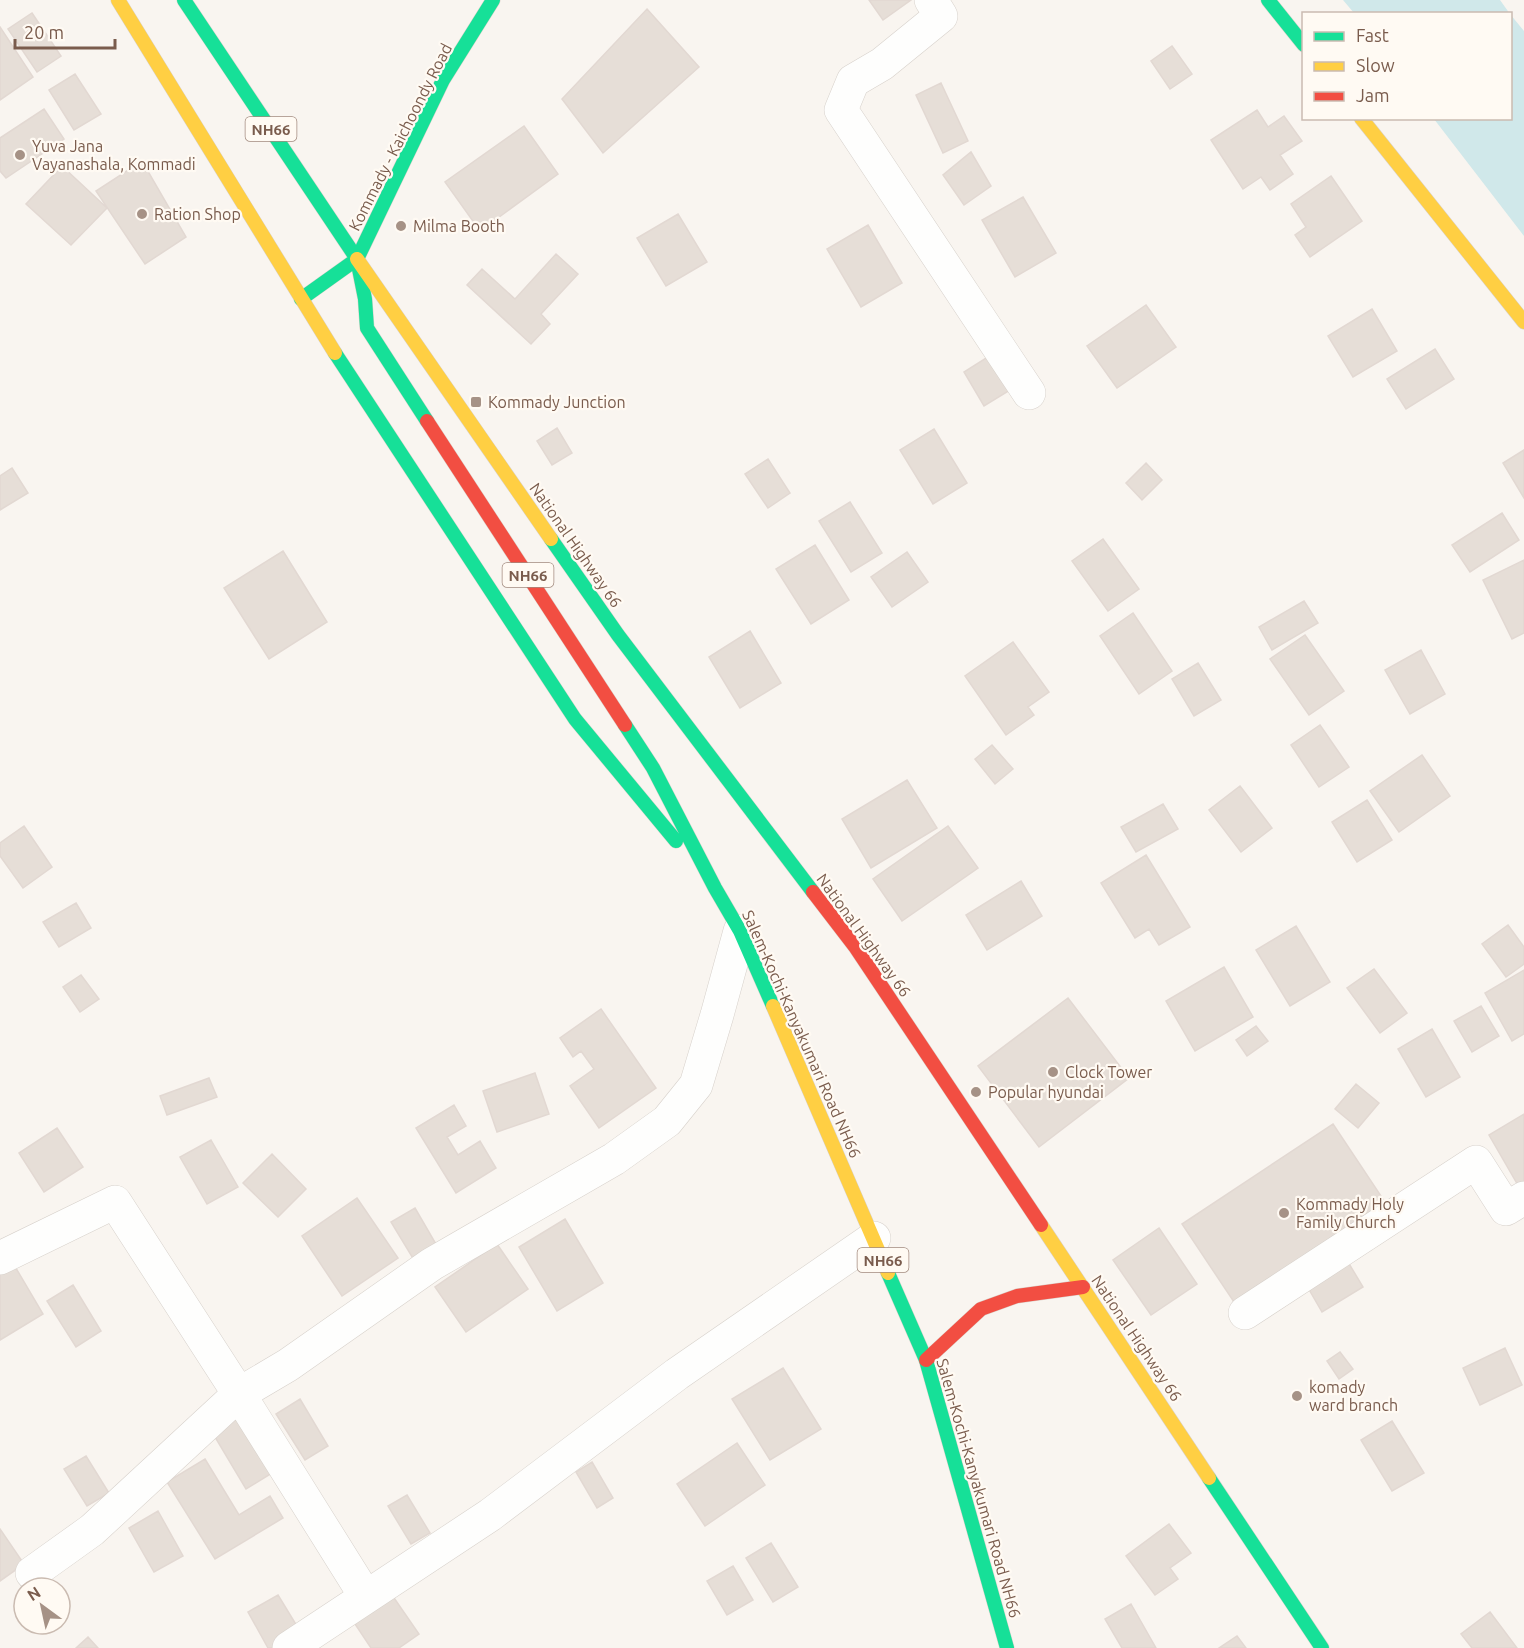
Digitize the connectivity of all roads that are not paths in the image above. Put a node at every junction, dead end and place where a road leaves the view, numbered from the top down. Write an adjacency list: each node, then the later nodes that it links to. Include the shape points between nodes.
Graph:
1 (118, 0): 9 (main road, NH66)
2 (184, 0): 8 (main road, NH66)
3 (493, 0): 8 (main road, Kommady - Kaichoondy Road, via 443,80)
4 (1268, 0): 6 (main road)
5 (936, 8): 11 (street, via 882,64 853,81 841,110)
6 (1302, 42)
7 (1363, 120): 10 (main road)
8 (357, 259): 9 (main road); 12 (main road, Salem-Kochi-Kanyakumari Road NH66 / NH66, via 367,328 653,768); 17 (main road, National Highway 66, via 618,635 856,948)
9 (301, 299): 12 (main road, NH66, via 575,718)
10 (1524, 322)
11 (1029, 393)
12 (715, 888): 13 (main road, Salem-Kochi-Kanyakumari Road NH66 / NH66)
13 (740, 931): 15 (main road, Salem-Kochi-Kanyakumari Road NH66 / NH66); 20 (street, via 696,1085 667,1121 614,1159 432,1264 288,1365)
14 (1524, 1198): 18 (street, via 1506,1209 1476,1162)
15 (874, 1238): 19 (main road, Salem-Kochi-Kanyakumari Road NH66 / NH66); 22 (street, via 677,1374 490,1515)
16 (0, 1258): 20 (street, via 115,1202)
17 (1083, 1287): 19 (main road, via 1017,1296 981,1310); 25 (main road, National Highway 66)
18 (1245, 1313)
19 (926, 1360): 24 (main road, Salem-Kochi-Kanyakumari Road NH66 / NH66)
20 (239, 1394): 21 (street, via 92,1530); 22 (street)
21 (32, 1573)
22 (366, 1597): 23 (street)
23 (290, 1648)
24 (1007, 1648)
25 (1322, 1648)

